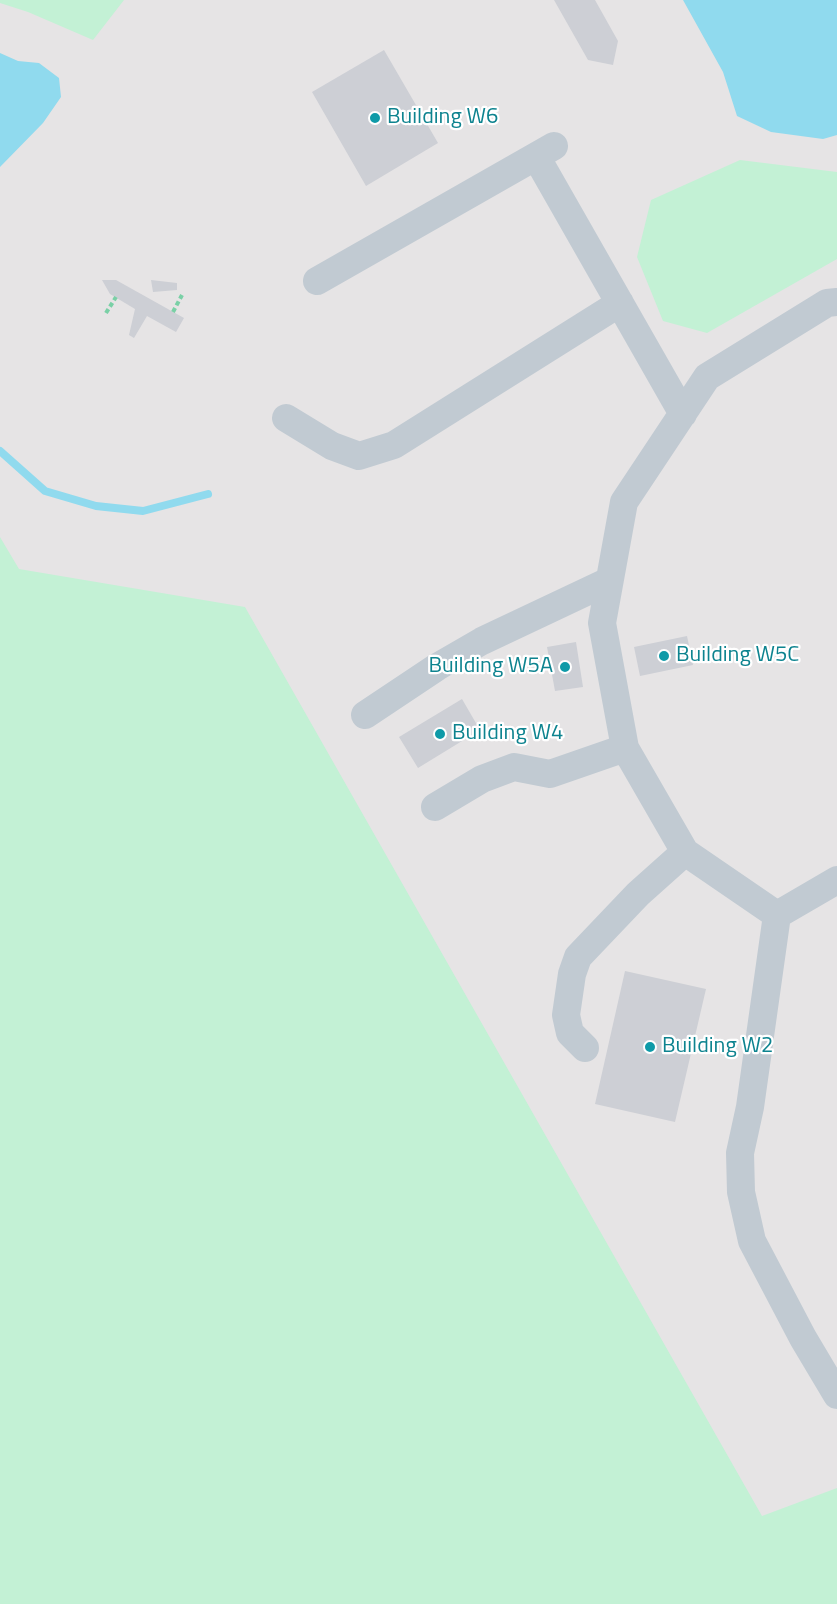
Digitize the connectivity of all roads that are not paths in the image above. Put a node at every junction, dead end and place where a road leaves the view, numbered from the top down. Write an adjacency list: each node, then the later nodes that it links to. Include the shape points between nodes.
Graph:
1 (317, 281): 3 (lane, via 545,152)
2 (837, 302): 4 (lane, via 826,303 708,378)
3 (620, 303): 4 (lane); 5 (lane, via 394,445 360,456 332,446)
4 (683, 414): 6 (lane, via 624,502)
5 (286, 418)
6 (609, 581): 7 (lane, via 482,641); 8 (lane, via 602,623)
7 (365, 715)
8 (626, 748): 9 (lane, via 550,774 514,766); 10 (lane)
9 (435, 807)
10 (685, 852): 12 (lane); 13 (lane, via 578,957 566,1015 570,1033)
11 (837, 880): 12 (lane)
12 (777, 915): 14 (lane, via 740,1153 741,1192 752,1241)
13 (585, 1048)
14 (837, 1395)

